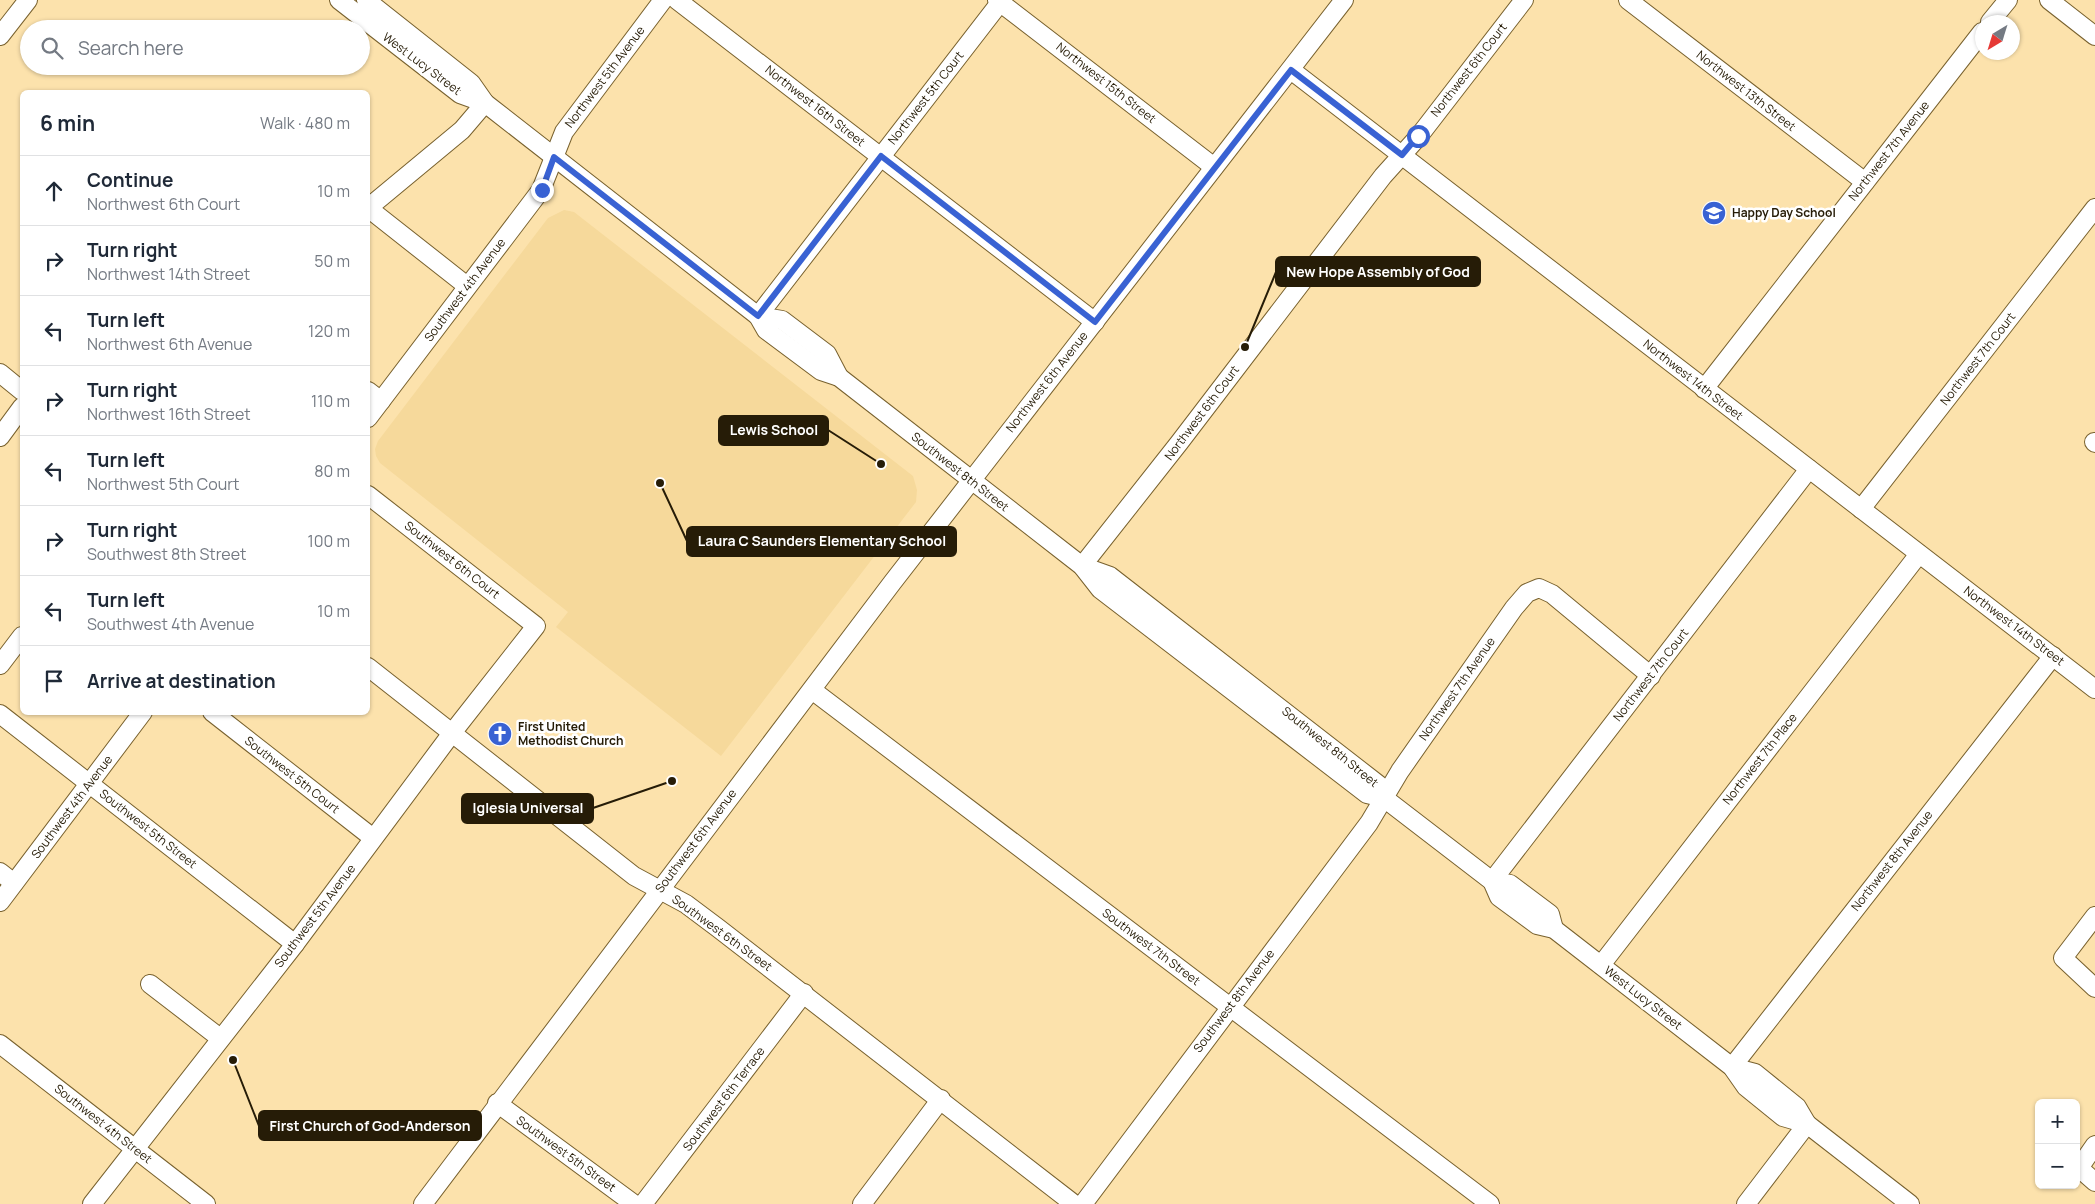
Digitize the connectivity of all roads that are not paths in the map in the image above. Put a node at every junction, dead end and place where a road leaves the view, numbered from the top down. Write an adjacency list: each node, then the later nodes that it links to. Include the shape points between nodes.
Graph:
1 (28, 0): 15 (street)
2 (339, 0): 13 (street, West Lucy Street)
3 (366, 0): 19 (street, West Lucy Street, via 472,83)
4 (663, 0): 22 (street, Northwest 5th Avenue, via 564,132)
5 (677, 0): 21 (street, Northwest 16th Street)
6 (1524, 0): 20 (street, Northwest 6th Court)
7 (1628, 0): 24 (street, Northwest 13th Street)
8 (2008, 0): 12 (street)
9 (2049, 0): 16 (street)
10 (1000, 1): 21 (street, Northwest 5th Court); 23 (street, Northwest 15th Street)
11 (1335, 3): 18 (street, Northwest 6th Avenue)
12 (1996, 15)
13 (365, 20)
14 (370, 24): 19 (street, West Lucy Street, via 460,94)
15 (0, 36)
16 (2095, 36)
17 (1975, 41): 24 (street, Northwest 7th Avenue)
18 (1291, 70): 20 (street, Northwest 14th Street); 23 (street, Northwest 6th Avenue)
19 (485, 104): 22 (street, West Lucy Street); 25 (street, via 462,130)
20 (1402, 155): 33 (street, Northwest 14th Street); 43 (street, Northwest 6th Court)
21 (881, 156): 29 (street, Northwest 5th Court); 30 (street, Northwest 16th Street)
22 (554, 157): 28 (street, Southwest 4th Avenue, via 542,190); 29 (street, Southwest 8th Street)
23 (1214, 167): 30 (street, Northwest 6th Avenue)
24 (1865, 182): 33 (street, Northwest 7th Avenue)
25 (370, 206)
26 (2095, 208): 41 (street, Northwest 7th Court)
27 (370, 210): 28 (street)
28 (467, 286): 34 (street, Southwest 4th Avenue)
29 (758, 316): 39 (street, Southwest 8th Street, via 766,330 821,371 839,377)
30 (1095, 322): 39 (street, Northwest 6th Avenue)
31 (0, 372): 32 (street)
32 (20, 388)
33 (1704, 389): 38 (street, Northwest 14th Street)
34 (374, 396): 36 (street, Southwest 4th Avenue)
35 (20, 410): 37 (street)
36 (370, 411)
37 (0, 437)
38 (1809, 469): 41 (street, Northwest 14th Street); 49 (street, Northwest 7th Court)
39 (971, 480): 43 (street, Southwest 8th Street); 51 (street, Southwest 6th Avenue)
40 (370, 497): 44 (street, Southwest 6th Court)
41 (1861, 509): 42 (street, Northwest 14th Street)
42 (1919, 554): 46 (street, Northwest 14th Street); 66 (street, Northwest 7th Place)
43 (1082, 566): 57 (street, Southwest 8th Street, via 1100,589 1203,669 1367,794)
44 (536, 626): 55 (street, Southwest 5th Avenue)
45 (20, 639): 47 (street)
46 (2053, 656): 50 (street, Northwest 14th Street); 73 (street, Northwest 8th Avenue)
47 (0, 665)
48 (370, 669): 55 (street, Southwest 6th Street)
49 (1650, 676): 57 (street, Northwest 7th Avenue, via 1560,599 1539,588 1527,593); 60 (street, Northwest 7th Court)
50 (2095, 689)
51 (812, 690): 62 (street, Southwest 6th Avenue); 70 (street, Southwest 7th Street)
52 (0, 714): 56 (street, Southwest 5th Street)
53 (141, 715): 56 (street, Southwest 4th Avenue)
54 (216, 715): 58 (street, Southwest 5th Court)
55 (452, 733): 58 (street, Southwest 5th Avenue); 62 (street, Southwest 6th Street, via 634,876)
56 (90, 784): 61 (street, Southwest 4th Avenue); 65 (street, Southwest 5th Street)
57 (1384, 798): 60 (street, West Lucy Street); 70 (street, Southwest 8th Avenue, via 1369,823)
58 (373, 838): 65 (street, Southwest 5th Avenue)
59 (0, 872): 61 (street)
60 (1492, 881): 66 (street, West Lucy Street, via 1499,897 1537,926 1554,929)
61 (14, 883): 63 (street, Southwest 4th Avenue)
62 (659, 890): 69 (street, Southwest 6th Street, via 712,923); 75 (street, Southwest 6th Avenue)
63 (0, 902)
64 (2095, 916): 68 (street, via 2063,958)
65 (295, 944): 71 (street, Southwest 5th Avenue)
66 (1601, 965): 73 (street, West Lucy Street)
67 (150, 984): 71 (street)
68 (2095, 988)
69 (804, 993): 74 (street, Southwest 6th Street); 84 (street, Southwest 6th Terrace)
70 (1230, 1006): 87 (street, Southwest 8th Avenue); 88 (street, Southwest 7th Street)
71 (220, 1038): 78 (street, Southwest 5th Avenue)
72 (0, 1044): 78 (street, Southwest 4th Street)
73 (1732, 1067): 76 (street, West Lucy Street, via 1746,1088 1783,1117)
74 (941, 1099): 85 (street); 86 (street, Southwest 6th Street)
75 (497, 1103): 82 (street, Southwest 6th Avenue); 83 (street, Southwest 5th Street)
76 (1807, 1124): 89 (street); 90 (street, West Lucy Street)
77 (2095, 1145): 79 (street, via 2079,1168)
78 (134, 1149): 80 (street, Southwest 5th Avenue); 81 (street, Southwest 4th Street)
79 (2095, 1182)
80 (92, 1204)
81 (206, 1204)
82 (423, 1204)
83 (634, 1204)
84 (643, 1204)
85 (862, 1204)
86 (1074, 1204)
87 (1083, 1204)
88 (1490, 1204)
89 (1746, 1204)
90 (1910, 1204)

